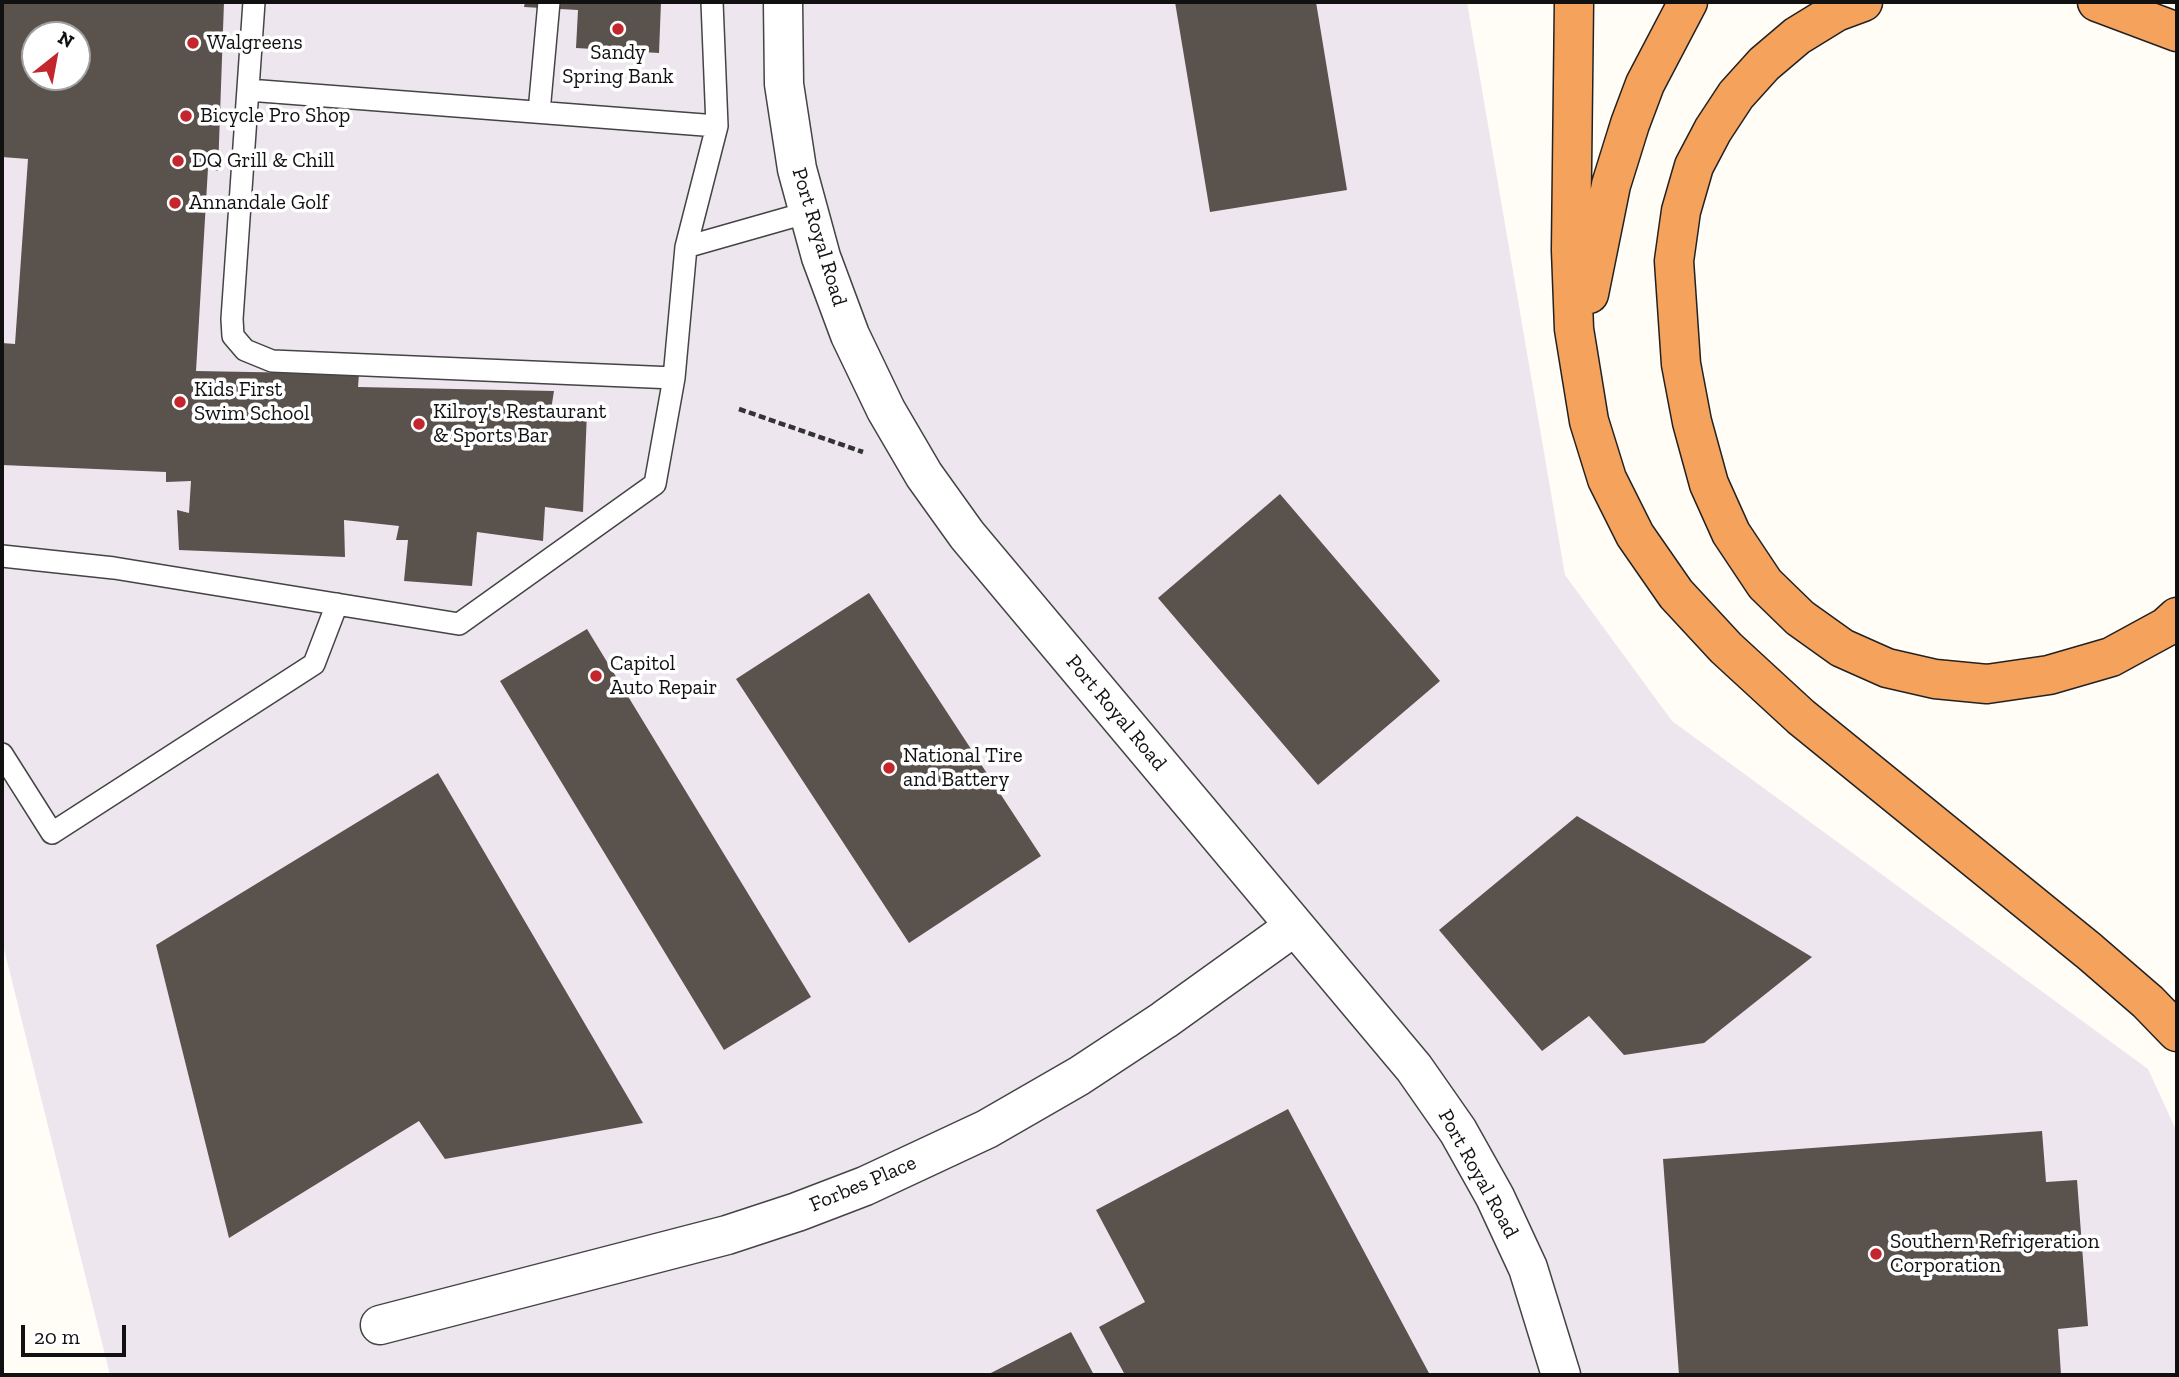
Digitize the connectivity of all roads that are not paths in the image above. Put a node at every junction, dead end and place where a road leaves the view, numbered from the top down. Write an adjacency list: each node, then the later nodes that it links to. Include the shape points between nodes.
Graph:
1 (254, 2): 10 (lane)
2 (549, 2): 11 (lane)
3 (712, 2): 12 (lane)
4 (783, 2): 13 (street, Port Royal Road, via 784,84 797,169)
5 (1574, 2): 16 (highway, via 1571,250 1574,329)
6 (1688, 2): 16 (highway, via 1645,84 1608,196 1589,290 1584,347)
7 (1863, 2): 19 (highway, via 1797,36 1736,95 1695,166 1681,211 1674,261 1681,363 1709,484 1731,533 1765,584 1800,618 1842,648 1887,668 1935,679 1987,684 2049,675 2111,657)
8 (2097, 2): 9 (highway)
9 (2177, 32)
10 (248, 90): 11 (lane); 15 (lane, via 232,319 233,336 245,350 272,361)
11 (539, 112): 12 (lane)
12 (717, 125): 14 (lane)
13 (809, 212): 14 (lane); 21 (street, Port Royal Road, via 850,335 924,475 967,535)
14 (686, 247): 15 (lane)
15 (674, 377): 18 (lane, via 655,484 459,624)
16 (1589, 421): 22 (highway, via 1606,479 1634,535 1676,594 1726,648 1801,717 2089,951)
17 (2, 556): 18 (lane, via 114,568)
18 (337, 604): 20 (lane, via 314,664 52,833)
19 (2177, 617)
20 (2, 754)
21 (1295, 926): 23 (street, Forbes Place, via 1079,1076 987,1129 865,1186 727,1235); 24 (street, Port Royal Road, via 1413,1068 1458,1131 1528,1268)
22 (2177, 1032)
23 (380, 1325)
24 (1561, 1375)

